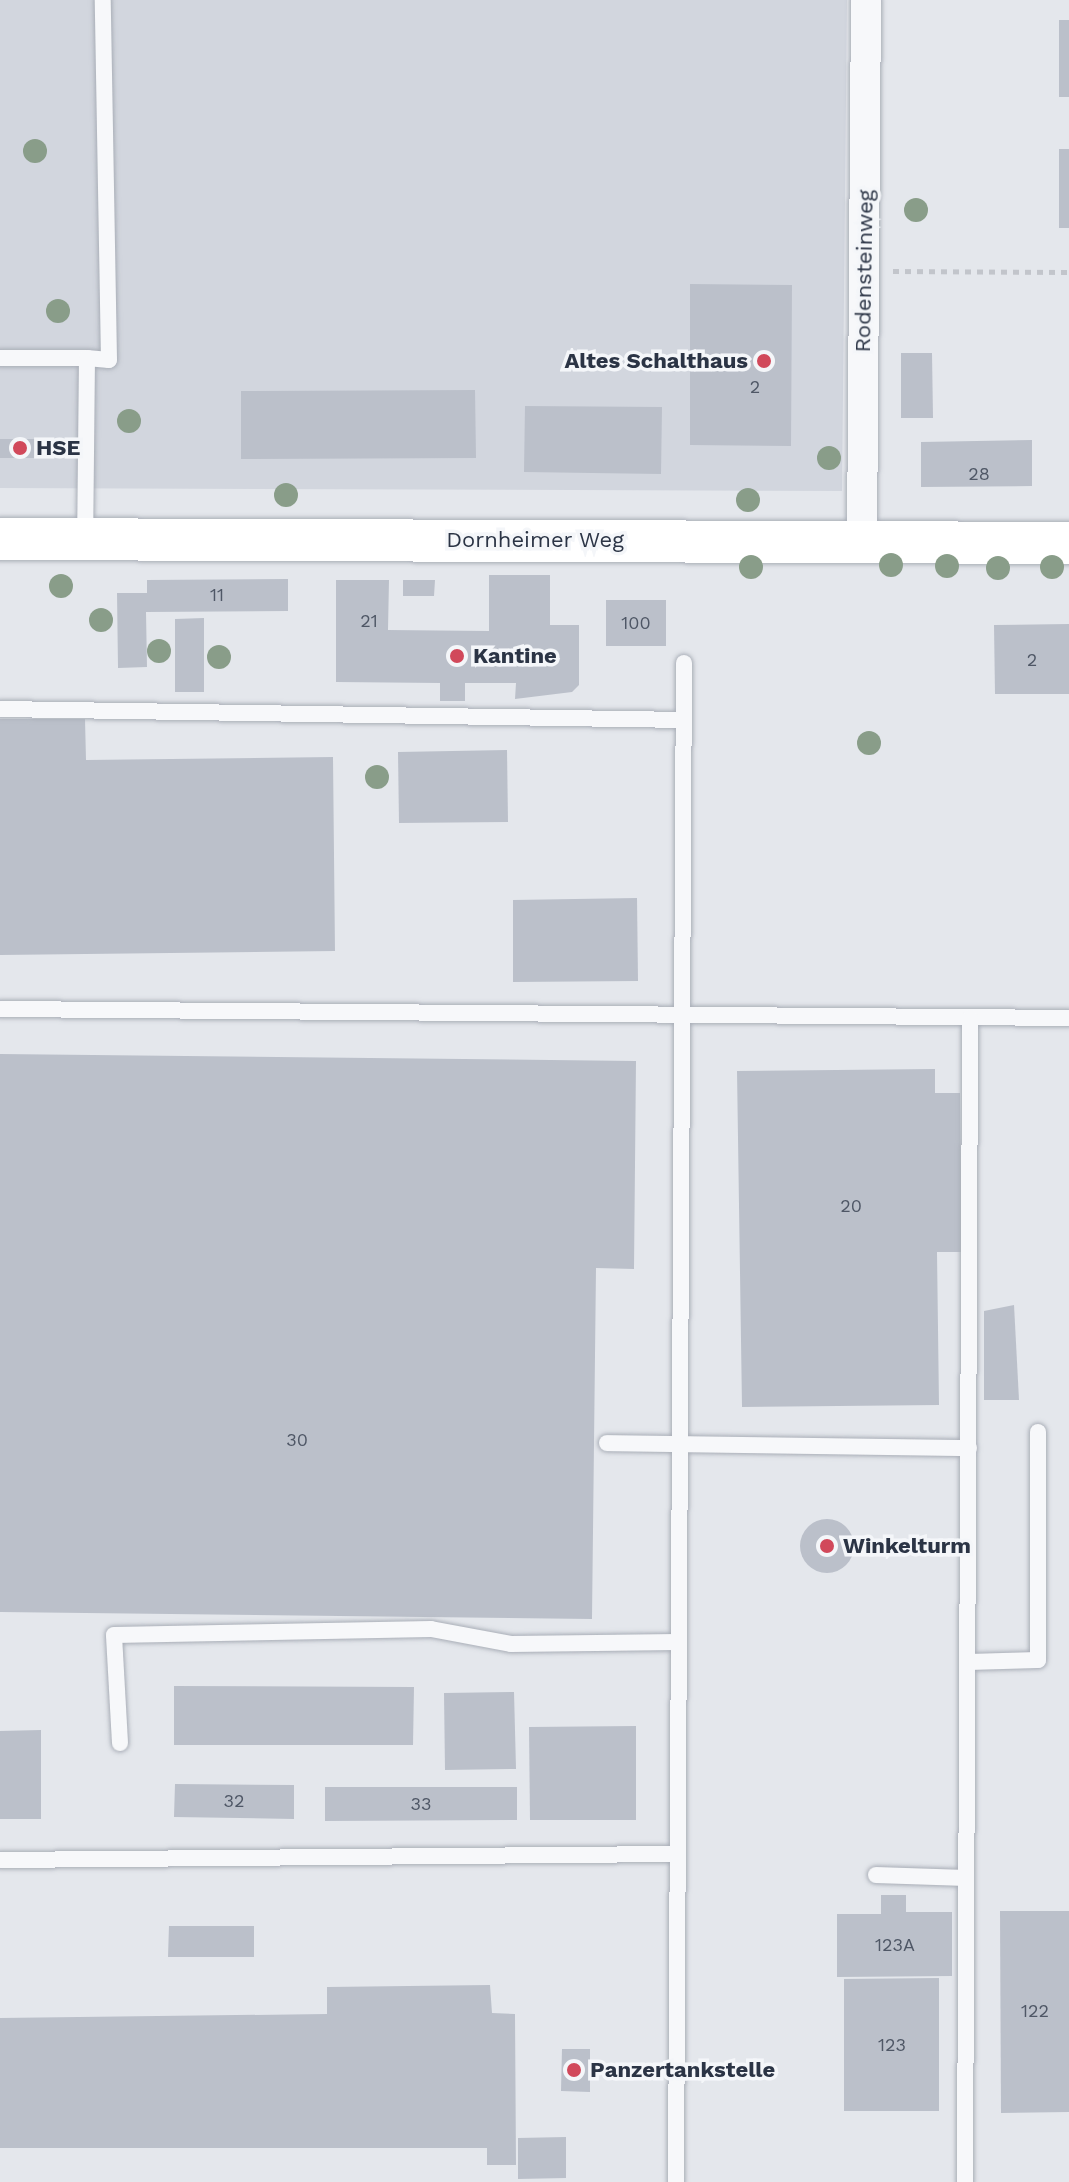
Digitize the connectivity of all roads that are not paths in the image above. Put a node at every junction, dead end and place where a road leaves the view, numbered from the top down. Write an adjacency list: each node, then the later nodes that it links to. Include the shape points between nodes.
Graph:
1 (103, 0): 4 (lane, via 109,360)
2 (866, 0): 7 (street, Rodensteinweg)
3 (0, 358): 4 (lane)
4 (87, 358): 6 (lane)
5 (0, 539): 6 (main road, Dornheimer Weg)
6 (85, 540): 7 (main road, Dornheimer Weg)
7 (862, 543): 8 (main road, Dornheimer Weg)
8 (1069, 543)
9 (684, 663): 11 (lane)
10 (0, 709): 11 (lane)
11 (682, 720): 13 (lane)
12 (0, 1009): 13 (lane)
13 (679, 1017): 14 (lane); 18 (lane)
14 (970, 1018): 15 (lane); 19 (lane)
15 (1069, 1018)
16 (1038, 1432): 21 (lane, via 1038,1660)
17 (607, 1443): 18 (lane)
18 (678, 1444): 19 (lane); 20 (lane)
19 (969, 1448): 21 (lane)
20 (677, 1642): 22 (lane, via 511,1644 431,1629 114,1635); 23 (lane)
21 (968, 1662): 26 (lane)
22 (120, 1743)
23 (677, 1854): 24 (lane); 27 (lane)
24 (0, 1860)
25 (876, 1875): 26 (lane)
26 (966, 1878): 28 (lane)
27 (676, 2182)
28 (965, 2182)

